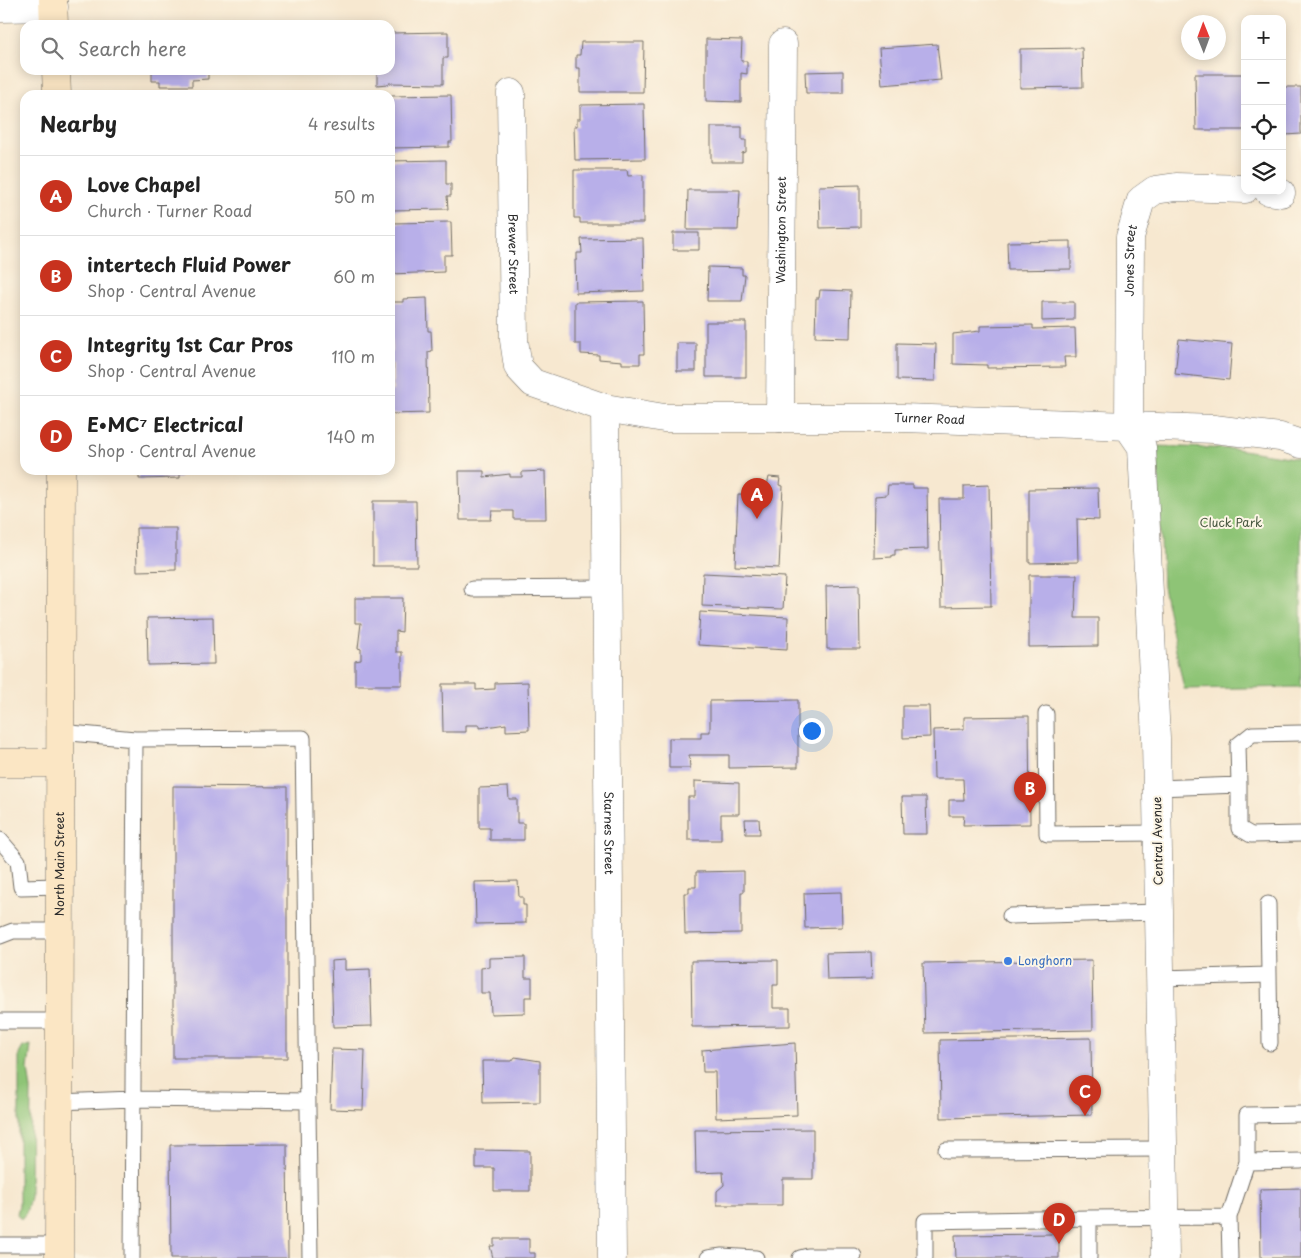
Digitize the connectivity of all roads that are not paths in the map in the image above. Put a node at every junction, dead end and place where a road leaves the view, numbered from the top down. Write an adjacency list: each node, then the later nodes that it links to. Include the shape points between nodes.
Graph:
1 (0, 8): 2 (street)
2 (54, 11)
3 (783, 44): 10 (street, Washington Street)
4 (56, 75): 5 (main road)
5 (56, 90)
6 (511, 93): 8 (street, Brewer Street, via 514,340 518,368 533,383)
7 (1241, 188): 11 (street, Jones Street, via 1176,187 1155,190 1141,200 1130,236)
8 (558, 393): 9 (street, Turner Road)
9 (605, 408): 10 (street, Turner Road, via 664,418); 15 (street, Starnes Street)
10 (780, 418): 11 (street, Turner Road, via 903,418)
11 (1129, 428): 12 (street, Turner Road, via 1214,429 1280,437); 23 (street, Central Avenue, via 1142,447)
12 (1301, 444)
13 (61, 475): 17 (main road, North Main Street)
14 (472, 588): 15 (lane)
15 (607, 588): 54 (street, Starnes Street)
16 (1046, 714): 24 (lane, via 1047,834)
17 (60, 732): 19 (lane); 21 (main road, North Main Street)
18 (1301, 733): 22 (lane, via 1252,734 1238,745)
19 (135, 739): 38 (lane); 39 (lane, via 303,738)
20 (0, 763): 21 (main road)
21 (59, 764): 27 (main road, North Main Street)
22 (1238, 785): 23 (lane); 25 (lane, via 1239,828 1251,835)
23 (1157, 788): 24 (street, Central Avenue)
24 (1158, 833): 29 (street, Central Avenue)
25 (1301, 834)
26 (0, 840): 27 (lane, via 18,861 21,887)
27 (59, 886): 31 (main road, North Main Street)
28 (1268, 904): 33 (lane)
29 (1159, 912): 30 (lane); 34 (street, Central Avenue)
30 (1010, 916)
31 (59, 931): 32 (lane, via 13,931); 36 (main road, North Main Street)
32 (0, 936)
33 (1269, 976): 34 (lane); 37 (lane)
34 (1160, 978): 42 (street, Central Avenue)
35 (0, 1021): 36 (lane)
36 (59, 1021): 40 (main road, North Main Street)
37 (1270, 1043)
38 (132, 1100): 39 (lane); 40 (lane); 52 (lane)
39 (308, 1101): 53 (lane)
40 (59, 1102): 50 (main road, North Main Street)
41 (1301, 1114): 45 (lane, via 1247,1115)
42 (1163, 1149): 43 (lane); 46 (street, Central Avenue)
43 (946, 1150)
44 (1301, 1161): 45 (lane)
45 (1247, 1162): 47 (lane)
46 (1164, 1217): 47 (lane); 48 (lane); 60 (street, Central Avenue)
47 (1229, 1217): 61 (lane)
48 (1089, 1218): 58 (lane, via 925,1221); 59 (lane)
49 (0, 1245): 50 (lane)
50 (59, 1252)
51 (854, 1256): 57 (lane)
52 (132, 1258)
53 (310, 1258)
54 (612, 1258)
55 (708, 1258): 56 (lane)
56 (756, 1258)
57 (800, 1258)
58 (925, 1258)
59 (1089, 1258)
60 (1165, 1258)
61 (1230, 1258)

